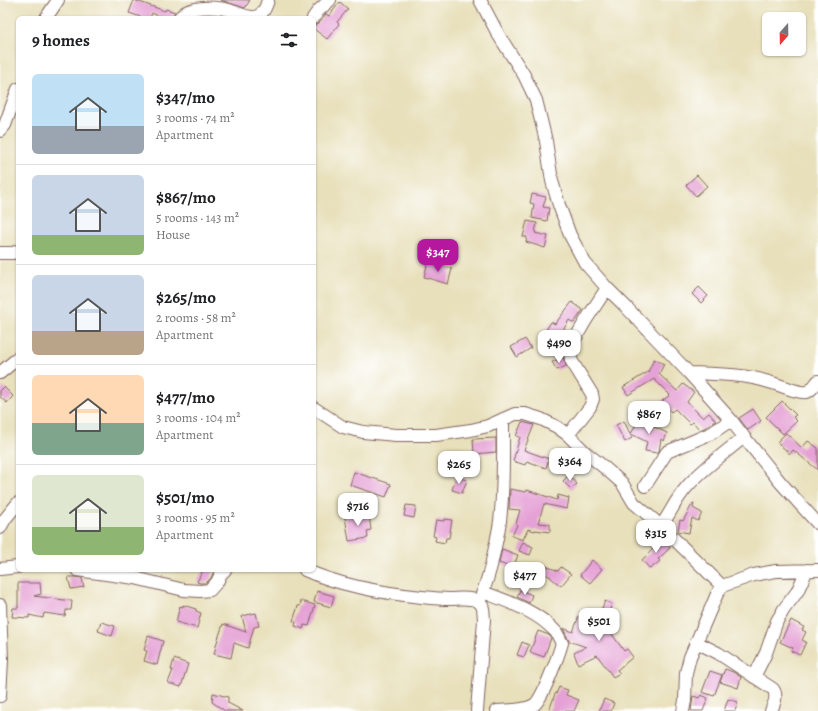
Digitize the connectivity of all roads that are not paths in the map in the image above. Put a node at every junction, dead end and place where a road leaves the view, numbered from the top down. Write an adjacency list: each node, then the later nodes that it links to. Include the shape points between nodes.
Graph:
1 (58, 0): 5 (street)
2 (268, 0): 8 (street, via 264,11)
3 (330, 0): 9 (street)
4 (480, 0): 15 (street, via 536,100 552,181 570,235 585,263)
5 (47, 16)
6 (181, 16): 7 (street, via 196,9 212,8 229,10)
7 (243, 16)
8 (256, 16)
9 (314, 16)
10 (16, 94): 12 (street)
11 (16, 125): 12 (street)
12 (2, 126)
13 (16, 252): 14 (street)
14 (0, 253)
15 (606, 288): 18 (street); 23 (street, via 572,344 571,360 593,399 590,407)
16 (16, 360): 17 (street)
17 (0, 373)
18 (689, 373): 19 (street, via 750,377 799,392 807,392 814,388); 22 (street)
19 (818, 381)
20 (316, 409): 21 (street, via 343,426 363,432 396,435 436,435 471,430)
21 (503, 420): 23 (street, via 515,414 525,414 541,419); 37 (street, via 500,522)
22 (731, 420): 24 (street); 25 (street, via 712,432 667,452)
23 (568, 435): 28 (street, via 622,483 634,503)
24 (744, 437): 27 (street); 28 (street, via 687,487)
25 (645, 486)
26 (16, 505): 29 (street)
27 (818, 524)
28 (661, 526): 36 (street)
29 (0, 528)
30 (16, 567): 31 (street)
31 (0, 569)
32 (812, 570): 36 (street, via 776,571 736,580); 40 (street, via 777,621)
33 (92, 572): 34 (street, via 200,592 210,590)
34 (223, 572)
35 (310, 572): 37 (street, via 323,578 375,591 450,599)
36 (722, 586): 39 (street)
37 (481, 597): 42 (street, via 484,620); 43 (street, via 514,604 538,617 556,633 562,643 541,696 535,704)
38 (0, 605): 41 (street)
39 (696, 642): 40 (street); 44 (street, via 686,673)
40 (754, 677): 45 (street, via 776,692)
41 (0, 696)
42 (477, 711)
43 (497, 711)
44 (683, 711)
45 (771, 711)

